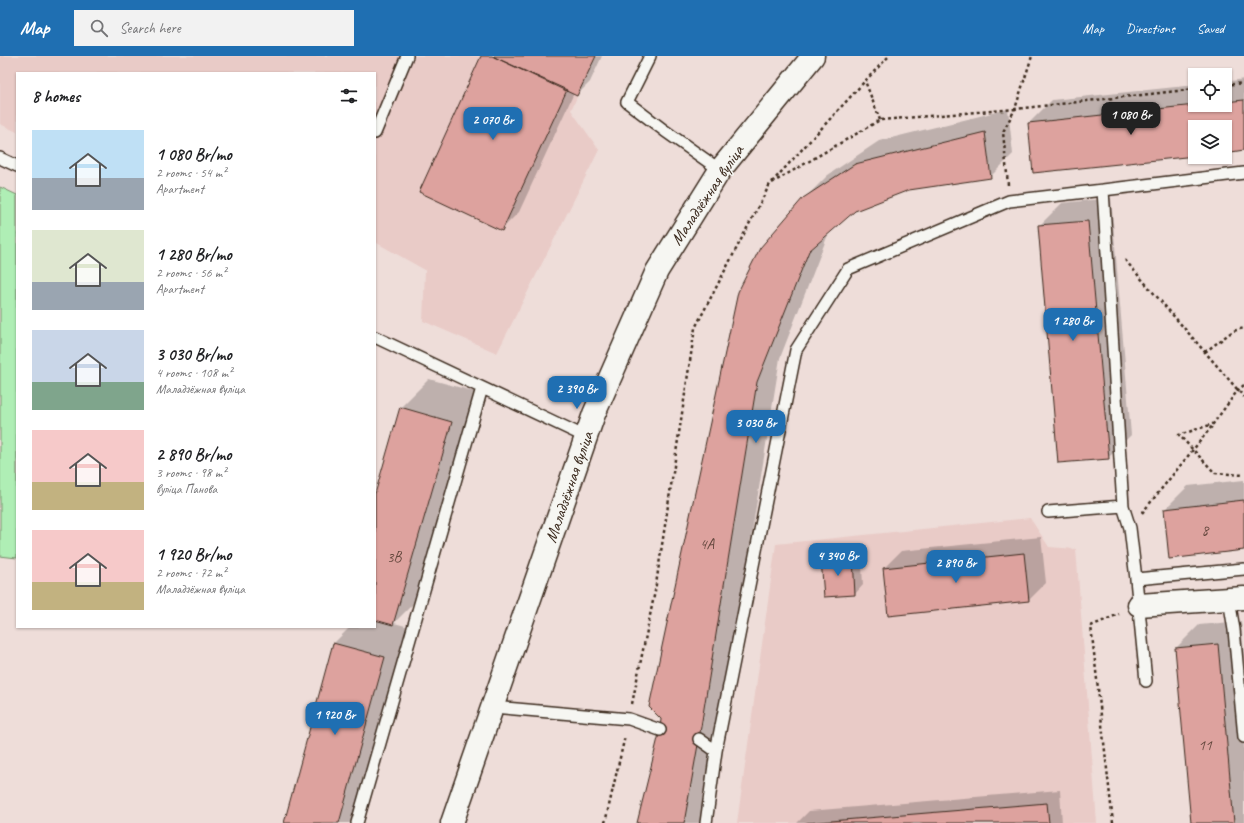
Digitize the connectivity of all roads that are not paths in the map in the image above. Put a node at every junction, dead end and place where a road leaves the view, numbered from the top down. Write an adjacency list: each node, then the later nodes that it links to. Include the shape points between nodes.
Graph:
1 (407, 56): 4 (lane)
2 (650, 56): 7 (lane, via 627,102)
3 (813, 56): 7 (street, Маладзёжная вуліца)
4 (376, 131)
5 (0, 158): 6 (lane)
6 (16, 166)
7 (720, 170): 12 (street, Маладзёжная вуліца, via 658,270)
8 (1244, 173): 9 (lane)
9 (1103, 190): 13 (lane); 24 (lane, via 1009,201 848,269 796,350)
10 (376, 337): 11 (lane)
11 (482, 388): 12 (lane); 25 (lane)
12 (586, 437): 20 (street, Маладзёжная вуліца)
13 (1123, 506): 14 (lane); 16 (lane, via 1130,528)
14 (1048, 512)
15 (1244, 569): 16 (lane)
16 (1136, 579): 18 (lane)
17 (1236, 598): 18 (street); 22 (lane, via 1234,630)
18 (1139, 605): 19 (lane)
19 (1146, 681)
20 (493, 707): 21 (lane, via 629,718); 26 (street, Маладзёжная вуліца)
21 (660, 730)
22 (1244, 737)
23 (699, 739): 24 (lane)
24 (716, 751): 27 (lane)
25 (357, 823)
26 (452, 823)
27 (706, 823)

